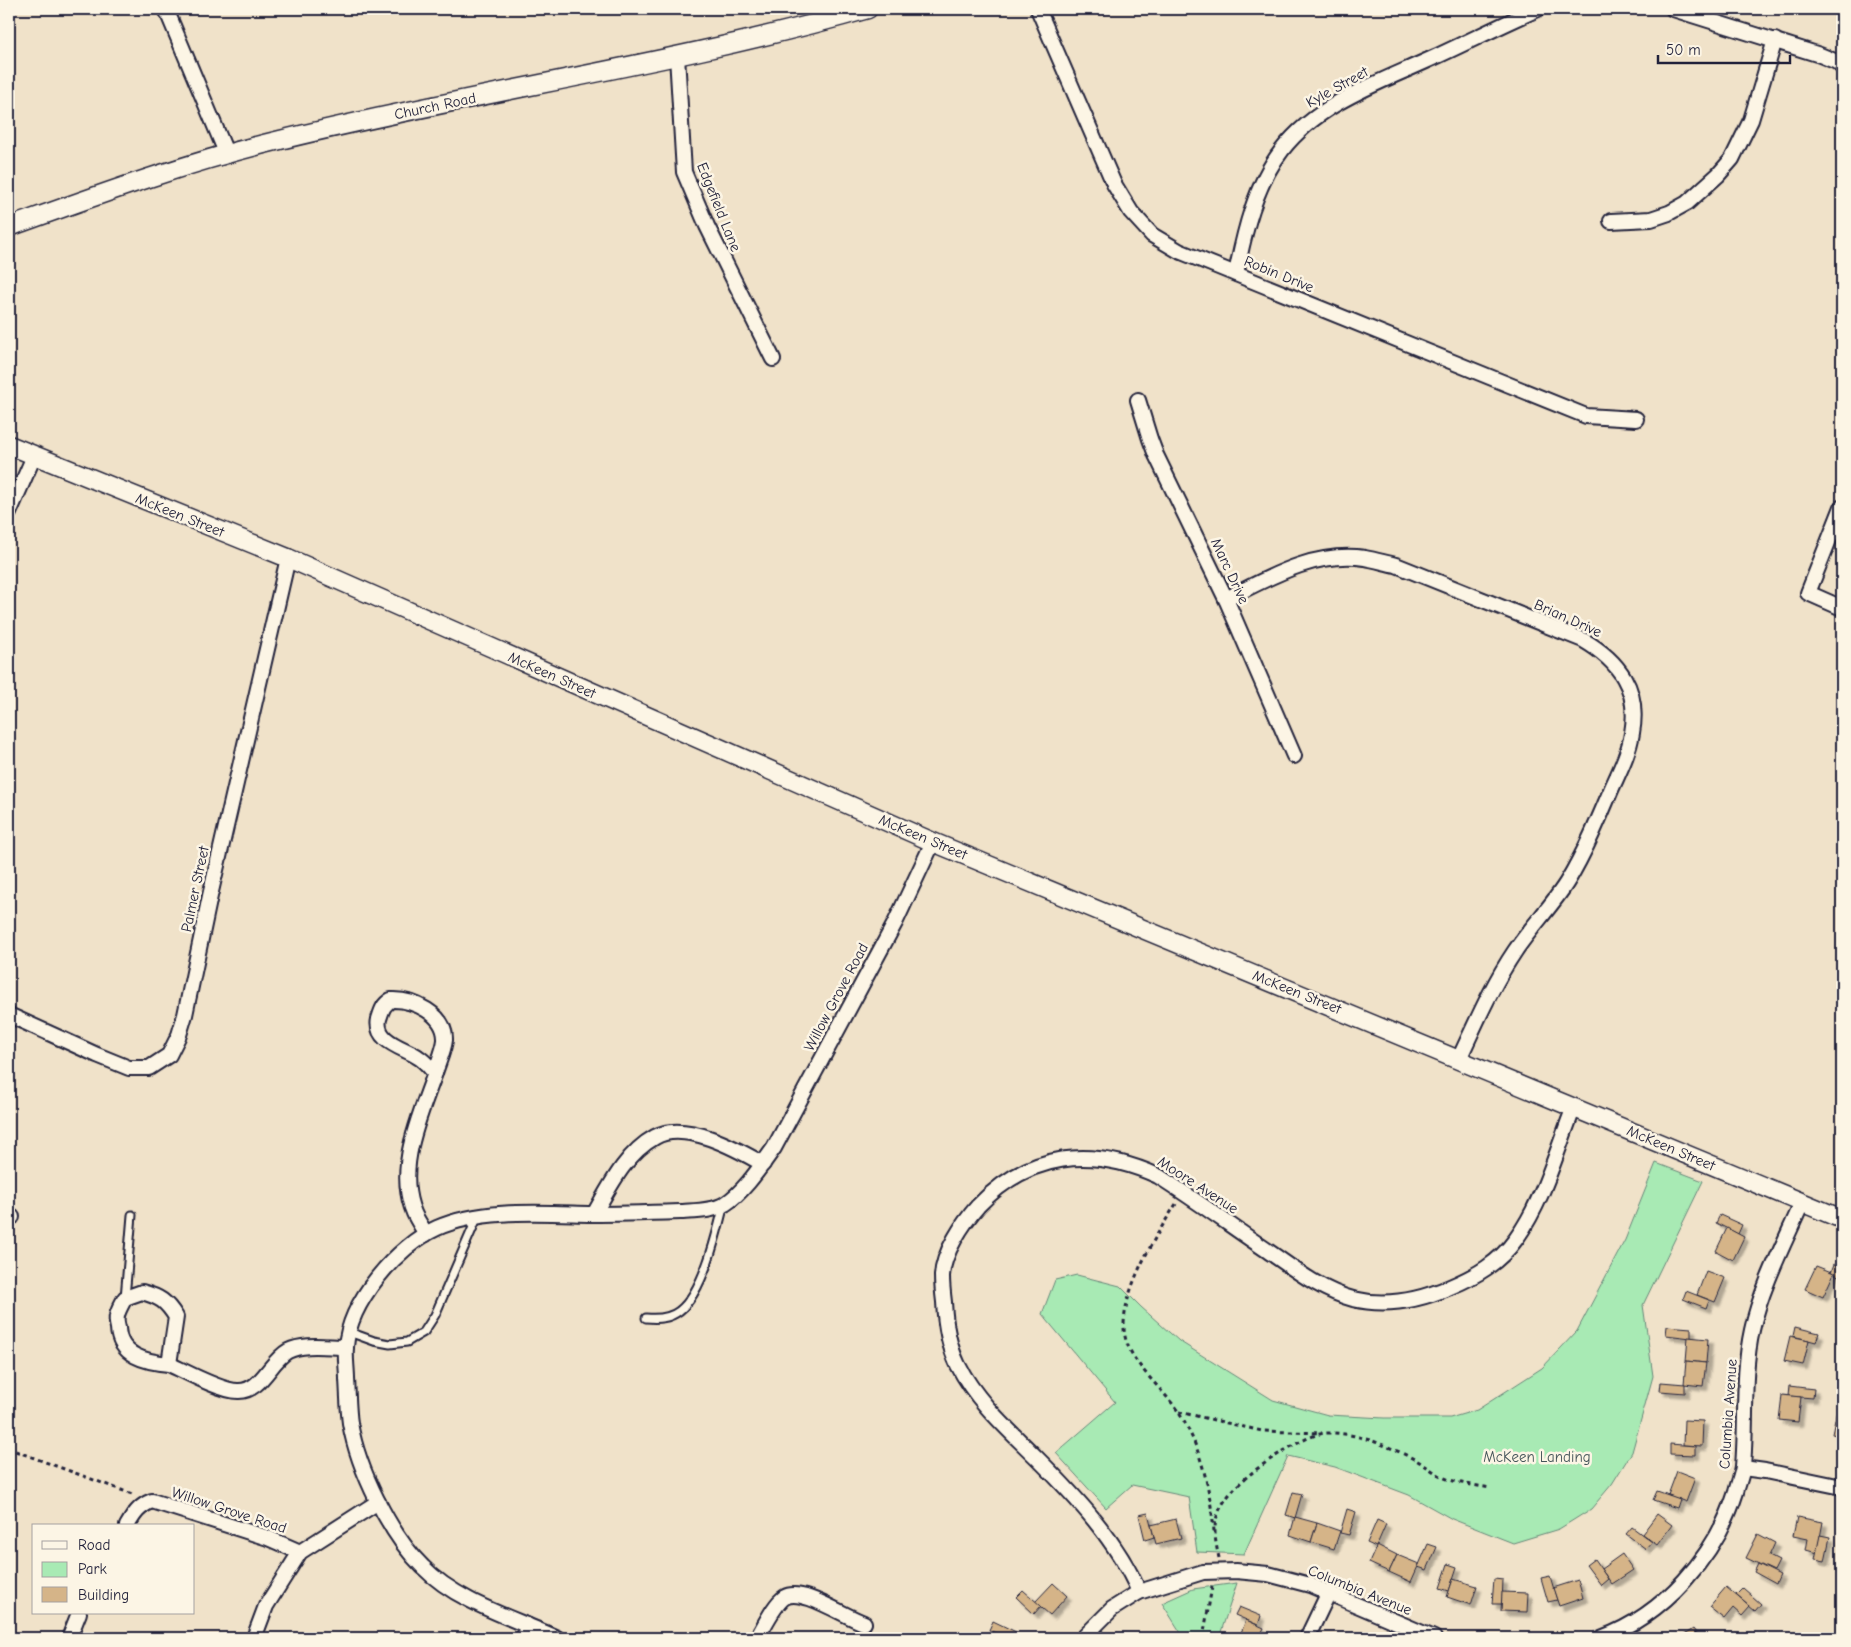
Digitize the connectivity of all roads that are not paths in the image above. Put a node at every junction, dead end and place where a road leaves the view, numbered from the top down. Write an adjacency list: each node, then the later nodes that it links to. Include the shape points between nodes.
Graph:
1 (166, 9): 9 (street)
2 (868, 9): 7 (street, Church Road)
3 (1038, 9): 12 (street, Robin Drive, via 1114,184 1130,212 1152,235 1179,251)
4 (1673, 9): 6 (street)
5 (1529, 10): 12 (street, Kyle Street, via 1344,99 1294,135 1269,171 1252,210)
6 (1775, 40): 8 (street, via 1820,55); 10 (street, via 1752,120 1732,159 1718,176 1687,203 1669,213 1651,220)
7 (677, 56): 9 (street, Church Road, via 348,124); 13 (street, Edgefield Lane, via 684,172)
8 (1842, 67)
9 (227, 154): 11 (street, Church Road)
10 (1611, 222)
11 (9, 227)
12 (1236, 274): 15 (street, Robin Drive, via 1586,416)
13 (773, 359)
14 (1138, 400): 21 (street, Marc Drive, via 1156,455)
15 (1636, 419)
16 (9, 445): 17 (street, McKeen Street)
17 (34, 456): 19 (street); 20 (street, McKeen Street)
18 (1842, 507): 22 (street, via 1808,593)
19 (9, 513)
20 (288, 558): 24 (street, McKeen Street); 25 (street, Palmer Street, via 185,1015 170,1055 149,1068 129,1068)
21 (1226, 599): 23 (street, Marc Drive); 26 (street, Brian Drive, via 1284,569 1301,564 1366,558 1396,565 1583,640 1608,656 1626,681 1631,696 1632,733 1587,847 1566,883 1514,952)
22 (1842, 608)
23 (1294, 756)
24 (933, 842): 26 (street, McKeen Street); 29 (street, Willow Grove Road, via 895,923 774,1148)
25 (9, 1015)
26 (1459, 1059): 28 (street, McKeen Street)
27 (435, 1074): 27 (street, via 419,1057 397,1047 380,1032 378,1024 384,1004 401,1000 428,1011 439,1022 445,1040); 36 (street, via 409,1154 407,1175 414,1213)
28 (1574, 1108): 30 (street, McKeen Street); 47 (street, Moore Avenue, via 1526,1223 1502,1256 1462,1282 1402,1301 1370,1302 1340,1295 1287,1264 1151,1173 1112,1160 1077,1158 1041,1164 1005,1182 974,1212 960,1229 942,1274 944,1310 958,1364 994,1416 1038,1459 1102,1531 1132,1574)
29 (762, 1164): 31 (street, Willow Grove Road); 32 (street, via 742,1152 692,1134 675,1132 657,1136 639,1148 625,1164)
30 (1802, 1203): 35 (street, McKeen Street); 42 (street, Columbia Avenue, via 1779,1254 1752,1329 1746,1370)
31 (724, 1204): 32 (street, Willow Grove Road, via 683,1212); 38 (lane, via 707,1265 687,1302 679,1312 669,1316)
32 (594, 1214): 34 (street, Willow Grove Road, via 518,1213)
33 (132, 1215): 37 (lane)
34 (476, 1218): 36 (street, Willow Grove Road, via 439,1227); 39 (lane, via 436,1315 424,1332 408,1342 390,1344)
35 (1842, 1219)
36 (426, 1234): 39 (street, Willow Grove Road, via 395,1258 376,1280 358,1308)
37 (125, 1298): 41 (street, via 117,1316 118,1334 125,1349 138,1358); 41 (street, via 142,1292 168,1304 176,1317)
38 (646, 1318)
39 (349, 1332): 40 (street, Willow Grove Road)
40 (346, 1347): 41 (street, via 295,1348 278,1359 256,1384 238,1391 227,1390); 44 (street, Willow Grove Road, via 350,1423 360,1459)
41 (169, 1364)
42 (1743, 1468): 43 (street); 59 (street, Columbia Avenue, via 1730,1512 1695,1568 1648,1613 1631,1625)
43 (1842, 1487)
44 (378, 1502): 46 (street); 51 (street, Willow Grove Road, via 398,1536 424,1568 449,1588)
45 (128, 1524): 46 (street, Willow Grove Road, via 143,1505 152,1501 268,1538)
46 (300, 1552): 53 (street, via 266,1606)
47 (1140, 1592): 48 (street, Columbia Avenue, via 1203,1572 1236,1571 1268,1574); 56 (street, Columbia Avenue, via 1112,1609)
48 (1328, 1592): 57 (street); 58 (street, Columbia Avenue)
49 (78, 1614): 52 (street)
50 (864, 1623): 55 (street, via 816,1600 795,1594 785,1597 777,1606)
51 (526, 1631): 54 (street, Willow Grove Road)
52 (69, 1638)
53 (254, 1638)
54 (557, 1638)
55 (757, 1638)
56 (1082, 1638)
57 (1307, 1638)
58 (1434, 1638)
59 (1601, 1638)

